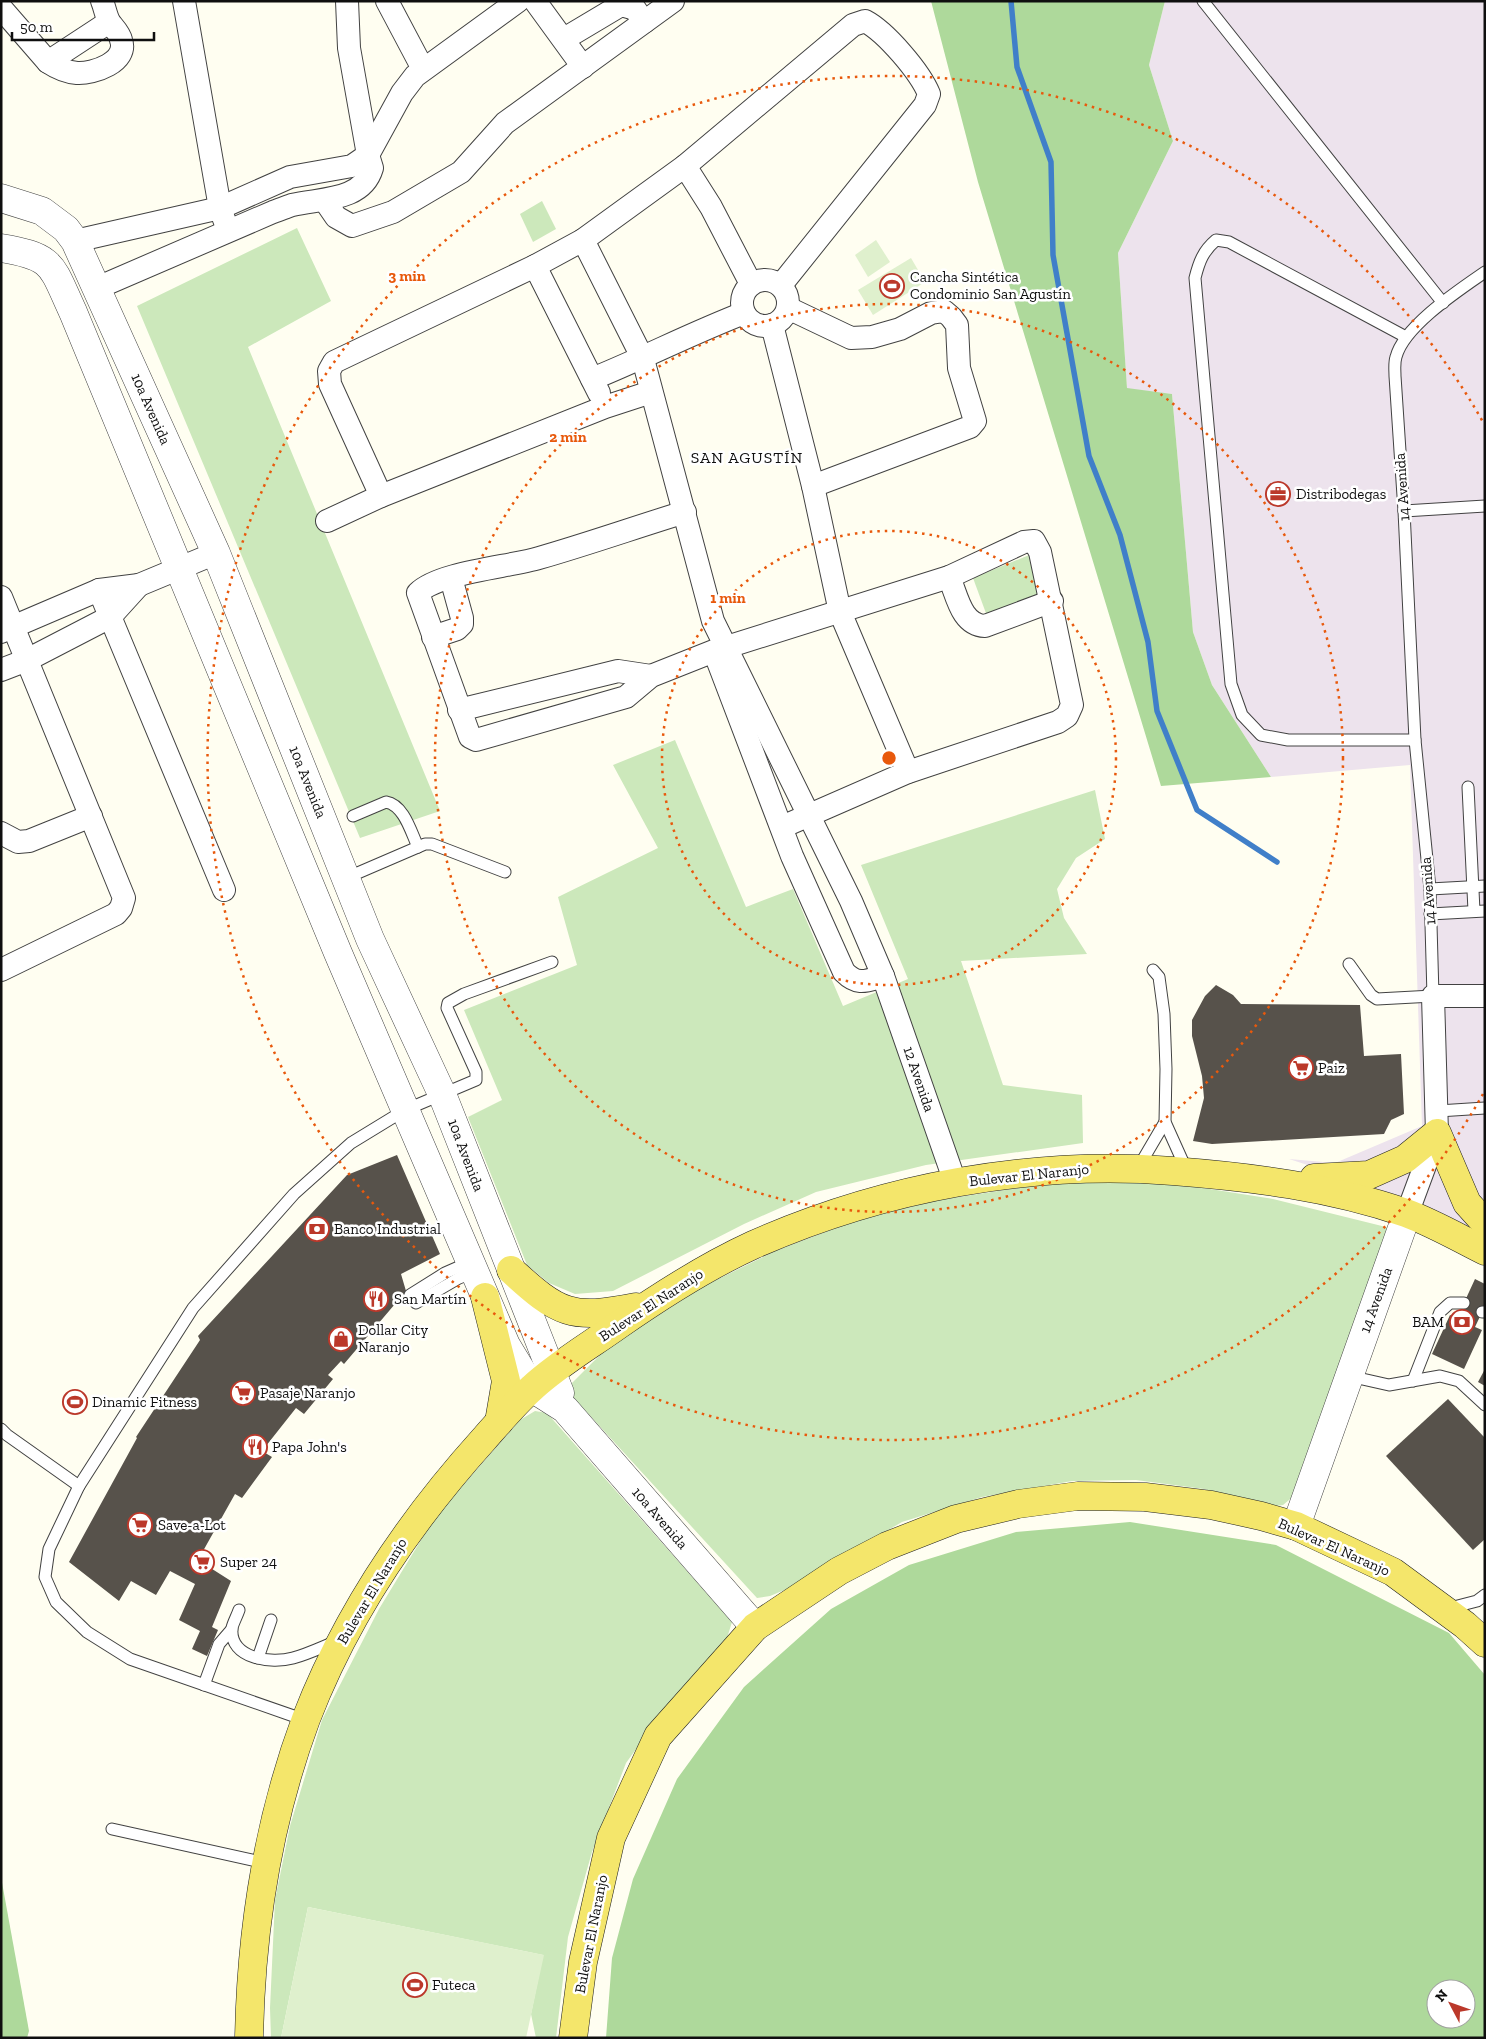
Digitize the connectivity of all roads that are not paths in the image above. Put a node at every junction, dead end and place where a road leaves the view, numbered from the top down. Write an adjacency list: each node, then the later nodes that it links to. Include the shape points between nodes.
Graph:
1 (184, 1): 20 (street)
2 (347, 1): 15 (street, via 349,48)
3 (387, 1): 14 (street)
4 (518, 1): 14 (street)
5 (535, 1): 11 (street)
6 (673, 1): 10 (street)
7 (1202, 1): 31 (lane)
8 (1, 8): 12 (street)
9 (106, 11): 12 (street); 12 (street, via 122,40 117,58 100,69 78,73 57,68)
10 (644, 22): 11 (street, via 634,9 620,5); 13 (street)
11 (564, 39): 13 (street)
12 (48, 62)
13 (583, 67): 19 (street, via 505,123 461,172 393,212 352,226 336,218)
14 (423, 69): 15 (street, via 402,93)
15 (368, 155): 17 (street, via 352,166 290,177); 19 (street, via 372,168 366,182 356,191)
16 (686, 166): 23 (street); 28 (street); 29 (street, via 853,25 865,21 877,27 924,82 929,94 925,104)
17 (264, 188): 20 (street); 21 (street, via 274,200)
18 (1, 198): 24 (street, 10a Avenida, via 29,204 42,211 66,229)
19 (325, 200): 21 (street)
20 (220, 208): 22 (street); 24 (street)
21 (273, 212): 22 (street)
22 (228, 230): 30 (street)
23 (583, 240): 26 (street); 36 (street)
24 (75, 241): 30 (street, 10a Avenida)
25 (1, 248): 47 (street, 10a Avenida, via 34,254 54,271)
26 (535, 266): 37 (street); 41 (street, via 334,362 329,371 330,384)
27 (1485, 272): 31 (lane, 14 Avenida)
28 (751, 284): 29 (street, via 768,279); 33 (street, via 742,297)
29 (781, 285): 32 (street)
30 (97, 288): 46 (street, 10a Avenida)
31 (1443, 302): 35 (lane, 14 Avenida)
32 (788, 308): 34 (street, via 779,322); 40 (street, via 851,338 872,337 900,329 931,313 944,311 957,325 959,368 975,421 970,427)
33 (744, 313): 34 (street, via 754,324); 36 (street, via 695,332)
34 (772, 325): 40 (street)
35 (1406, 337): 43 (lane, 14 Avenida, via 1396,357 1395,376); 63 (lane, via 1230,242 1216,240 1198,263 1195,278 1231,684 1242,716 1261,736 1288,740)
36 (643, 359): 37 (street); 38 (street)
37 (592, 379): 39 (street)
38 (651, 392): 39 (street); 44 (street)
39 (605, 407): 41 (street)
40 (813, 486): 54 (street)
41 (382, 496): 45 (street)
42 (1485, 506): 43 (lane)
43 (1404, 511): 63 (lane, 14 Avenida)
44 (685, 512): 49 (street, via 536,559); 58 (street)
45 (327, 522)
46 (216, 553): 47 (street); 75 (street, 10a Avenida)
47 (179, 568): 50 (street); 82 (street, 10a Avenida)
48 (949, 577): 53 (street, via 967,620 975,626 985,626); 53 (street, via 1024,542 1034,542 1040,552); 54 (street)
49 (451, 578): 57 (street, via 462,624 457,629); 57 (street, via 425,586 418,593)
50 (138, 585): 51 (street); 55 (street)
51 (99, 590): 55 (street); 56 (street)
52 (1, 597): 56 (street)
53 (1052, 601): 64 (street, via 1072,705 1067,716 1058,722)
54 (840, 612): 58 (street); 64 (street)
55 (110, 617): 59 (street); 78 (street)
56 (7, 629): 59 (street)
57 (433, 637): 62 (street)
58 (720, 650): 61 (street); 66 (street, 12 Avenida); 69 (street)
59 (27, 660): 60 (street); 67 (street)
60 (1, 670)
61 (651, 676): 62 (street, via 618,671); 62 (street, via 626,697 476,740 465,730)
62 (459, 710)
63 (1415, 740): 77 (lane, 14 Avenida)
64 (908, 772): 66 (street)
65 (1468, 787): 76 (lane)
66 (808, 815): 69 (street); 71 (street, 12 Avenida)
67 (91, 816): 70 (street, via 29,842 18,842); 85 (street, via 123,892 121,908 116,914)
68 (352, 816): 72 (lane, via 386,802 391,803 402,812)
69 (782, 827): 73 (street)
70 (1, 833)
71 (822, 843): 73 (street); 87 (street, 12 Avenida)
72 (418, 847): 74 (lane, via 442,846); 75 (lane)
73 (792, 856): 87 (street, via 844,972 852,980 864,982)
74 (505, 872)
75 (346, 878): 81 (street, 10a Avenida)
76 (1479, 886): 77 (lane); 79 (lane)
77 (1430, 889): 80 (lane, 14 Avenida)
78 (224, 890)
79 (1480, 911): 80 (lane)
80 (1430, 914): 88 (lane, 14 Avenida)
81 (370, 939): 82 (street); 90 (street, 10a Avenida)
82 (338, 952): 92 (street, 10a Avenida)
83 (552, 962): 90 (lane, via 464,994 448,1003 447,1008 477,1076 472,1083)
84 (1349, 964): 88 (lane, via 1377,999)
85 (1, 970)
86 (1153, 970): 93 (lane, via 1159,977 1164,1014)
87 (883, 976): 98 (street, 12 Avenida)
88 (1433, 996): 89 (street); 94 (street, 14 Avenida)
89 (1485, 996)
90 (442, 1094): 92 (lane); 103 (street, 10a Avenida)
91 (1485, 1105): 94 (lane)
92 (405, 1110): 102 (street, 10a Avenida); 116 (lane, via 352,1143 294,1194 237,1256 193,1308)
93 (1165, 1122): 95 (lane); 96 (lane)
94 (1438, 1122): 97 (main road, via 1405,1159 1369,1175); 99 (street, 14 Avenida); 100 (main road, via 1467,1203)
95 (1138, 1168): 96 (main road, Bulevar El Naranjo); 98 (main road, Bulevar El Naranjo, via 1058,1169)
96 (1188, 1172): 97 (main road, Bulevar El Naranjo)
97 (1258, 1179): 99 (main road, Bulevar El Naranjo, via 1338,1193)
98 (955, 1182): 107 (main road, Bulevar El Naranjo, via 846,1210 798,1227 750,1247)
99 (1407, 1214): 101 (main road, Bulevar El Naranjo); 109 (street, 14 Avenida)
100 (1485, 1223)
101 (1485, 1251)
102 (472, 1267): 104 (street, 10a Avenida); 105 (lane, via 445,1273)
103 (511, 1270): 107 (main road, via 549,1302 576,1313 599,1315); 108 (street, 10a Avenida)
104 (485, 1297): 111 (street, 10a Avenida, via 506,1345); 114 (main road, via 506,1381)
105 (413, 1299)
106 (1464, 1304): 110 (lane, via 1450,1303 1440,1312)
107 (647, 1305): 108 (main road, Bulevar El Naranjo)
108 (553, 1370): 111 (main road, Bulevar El Naranjo); 113 (street, 10a Avenida)
109 (1349, 1376): 110 (lane, via 1388,1385); 117 (street, 14 Avenida)
110 (1413, 1381): 112 (lane, via 1440,1376 1459,1382)
111 (532, 1388): 113 (street, 10a Avenida); 114 (main road, Bulevar El Naranjo)
112 (1485, 1405)
113 (565, 1409): 122 (street, 10a Avenida)
114 (499, 1422): 124 (main road, Bulevar El Naranjo, via 415,1520)
115 (1, 1429): 116 (lane)
116 (79, 1486): 127 (lane, via 49,1549 45,1577 56,1602 87,1632 130,1659)
117 (1296, 1526): 119 (main road, Bulevar El Naranjo, via 1393,1572); 122 (main road, Bulevar El Naranjo, via 1211,1505 1153,1498 1078,1496 1018,1504 956,1518 887,1546 839,1571)
118 (1485, 1595): 119 (lane, via 1477,1601)
119 (1444, 1609): 125 (main road, Bulevar El Naranjo)
120 (239, 1610): 123 (lane)
121 (271, 1620): 126 (lane)
122 (755, 1627): 132 (main road, Bulevar El Naranjo, via 658,1736 611,1838 583,1962)
123 (232, 1629): 126 (lane, via 236,1644 242,1651); 127 (lane, via 219,1644)
124 (343, 1638): 126 (lane, via 292,1659 269,1661); 128 (main road, Bulevar El Naranjo)
125 (1485, 1643)
126 (258, 1658)
127 (204, 1685): 128 (lane)
128 (306, 1720): 130 (main road, Bulevar El Naranjo, via 283,1790)
129 (112, 1829): 130 (lane)
130 (266, 1863): 131 (main road, Bulevar El Naranjo, via 252,1967)
131 (250, 2038)
132 (572, 2038)

